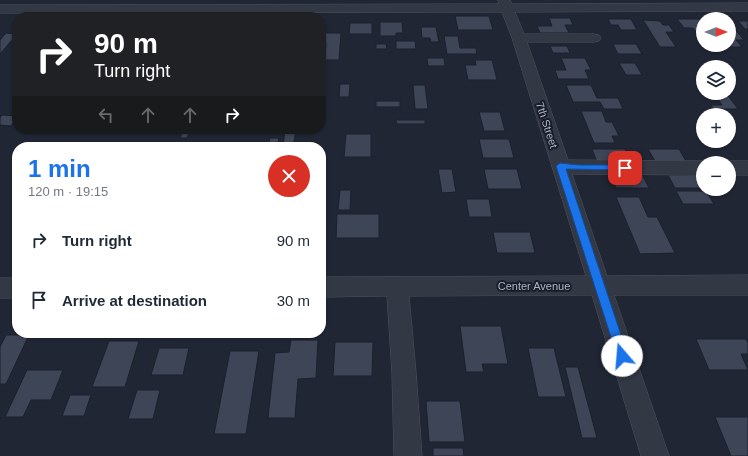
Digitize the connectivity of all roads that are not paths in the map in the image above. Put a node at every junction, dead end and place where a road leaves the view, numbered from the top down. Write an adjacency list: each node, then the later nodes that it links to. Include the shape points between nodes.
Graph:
1 (338, 4): 2 (street); 7 (street)
2 (505, 4): 4 (street); 8 (street, 7th Street)
3 (19, 5): 5 (street); 6 (street)
4 (748, 7)
5 (0, 10)
6 (173, 12)
7 (247, 12)
8 (519, 38): 9 (street); 10 (street, 7th Street)
9 (594, 38)
10 (560, 166): 11 (street); 14 (street, 7th Street)
11 (696, 168)
12 (736, 168): 13 (street)
13 (748, 168)
14 (599, 285): 15 (street, Center Avenue); 16 (street, Center Avenue); 21 (street, 7th Street)
15 (748, 285)
16 (397, 286): 17 (street, Center Avenue); 20 (street)
17 (326, 287)
18 (0, 288): 19 (street)
19 (12, 288)
20 (408, 456)
21 (655, 456)

